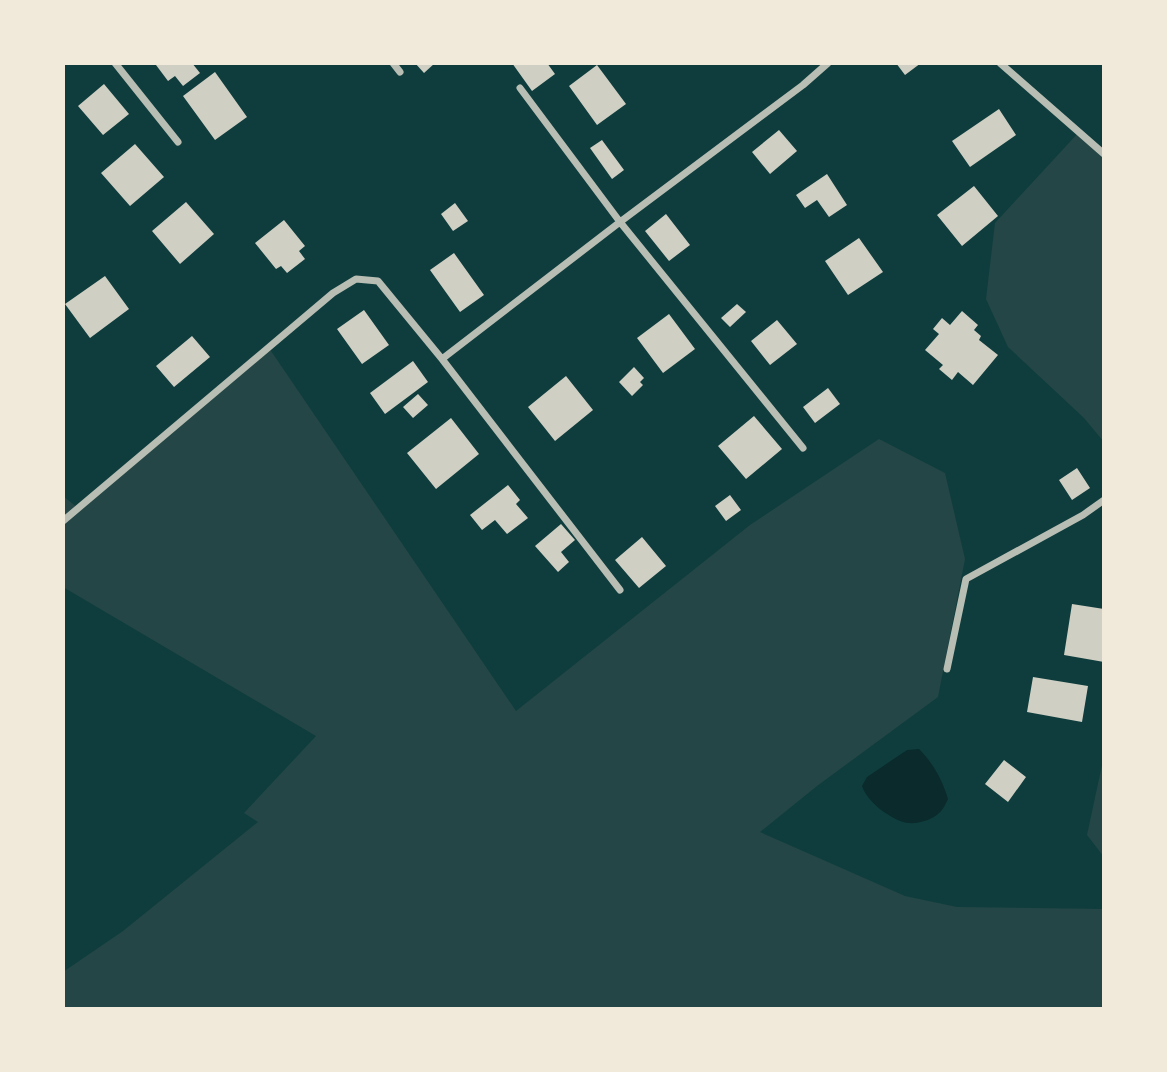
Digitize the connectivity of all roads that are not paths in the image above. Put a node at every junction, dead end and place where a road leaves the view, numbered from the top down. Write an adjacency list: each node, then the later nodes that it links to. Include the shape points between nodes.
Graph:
1 (115, 63): 7 (street)
2 (393, 63): 5 (street)
3 (828, 63): 9 (street)
4 (1000, 63): 8 (street)
5 (400, 72)
6 (520, 89): 9 (street)
7 (178, 142)
8 (1104, 154)
9 (620, 222): 10 (street); 11 (street)
10 (442, 359): 13 (street, via 378,281 356,279 333,293); 14 (street)
11 (803, 448)
12 (1104, 500): 15 (street, via 966,579)
13 (63, 521)
14 (620, 590)
15 (947, 669)

